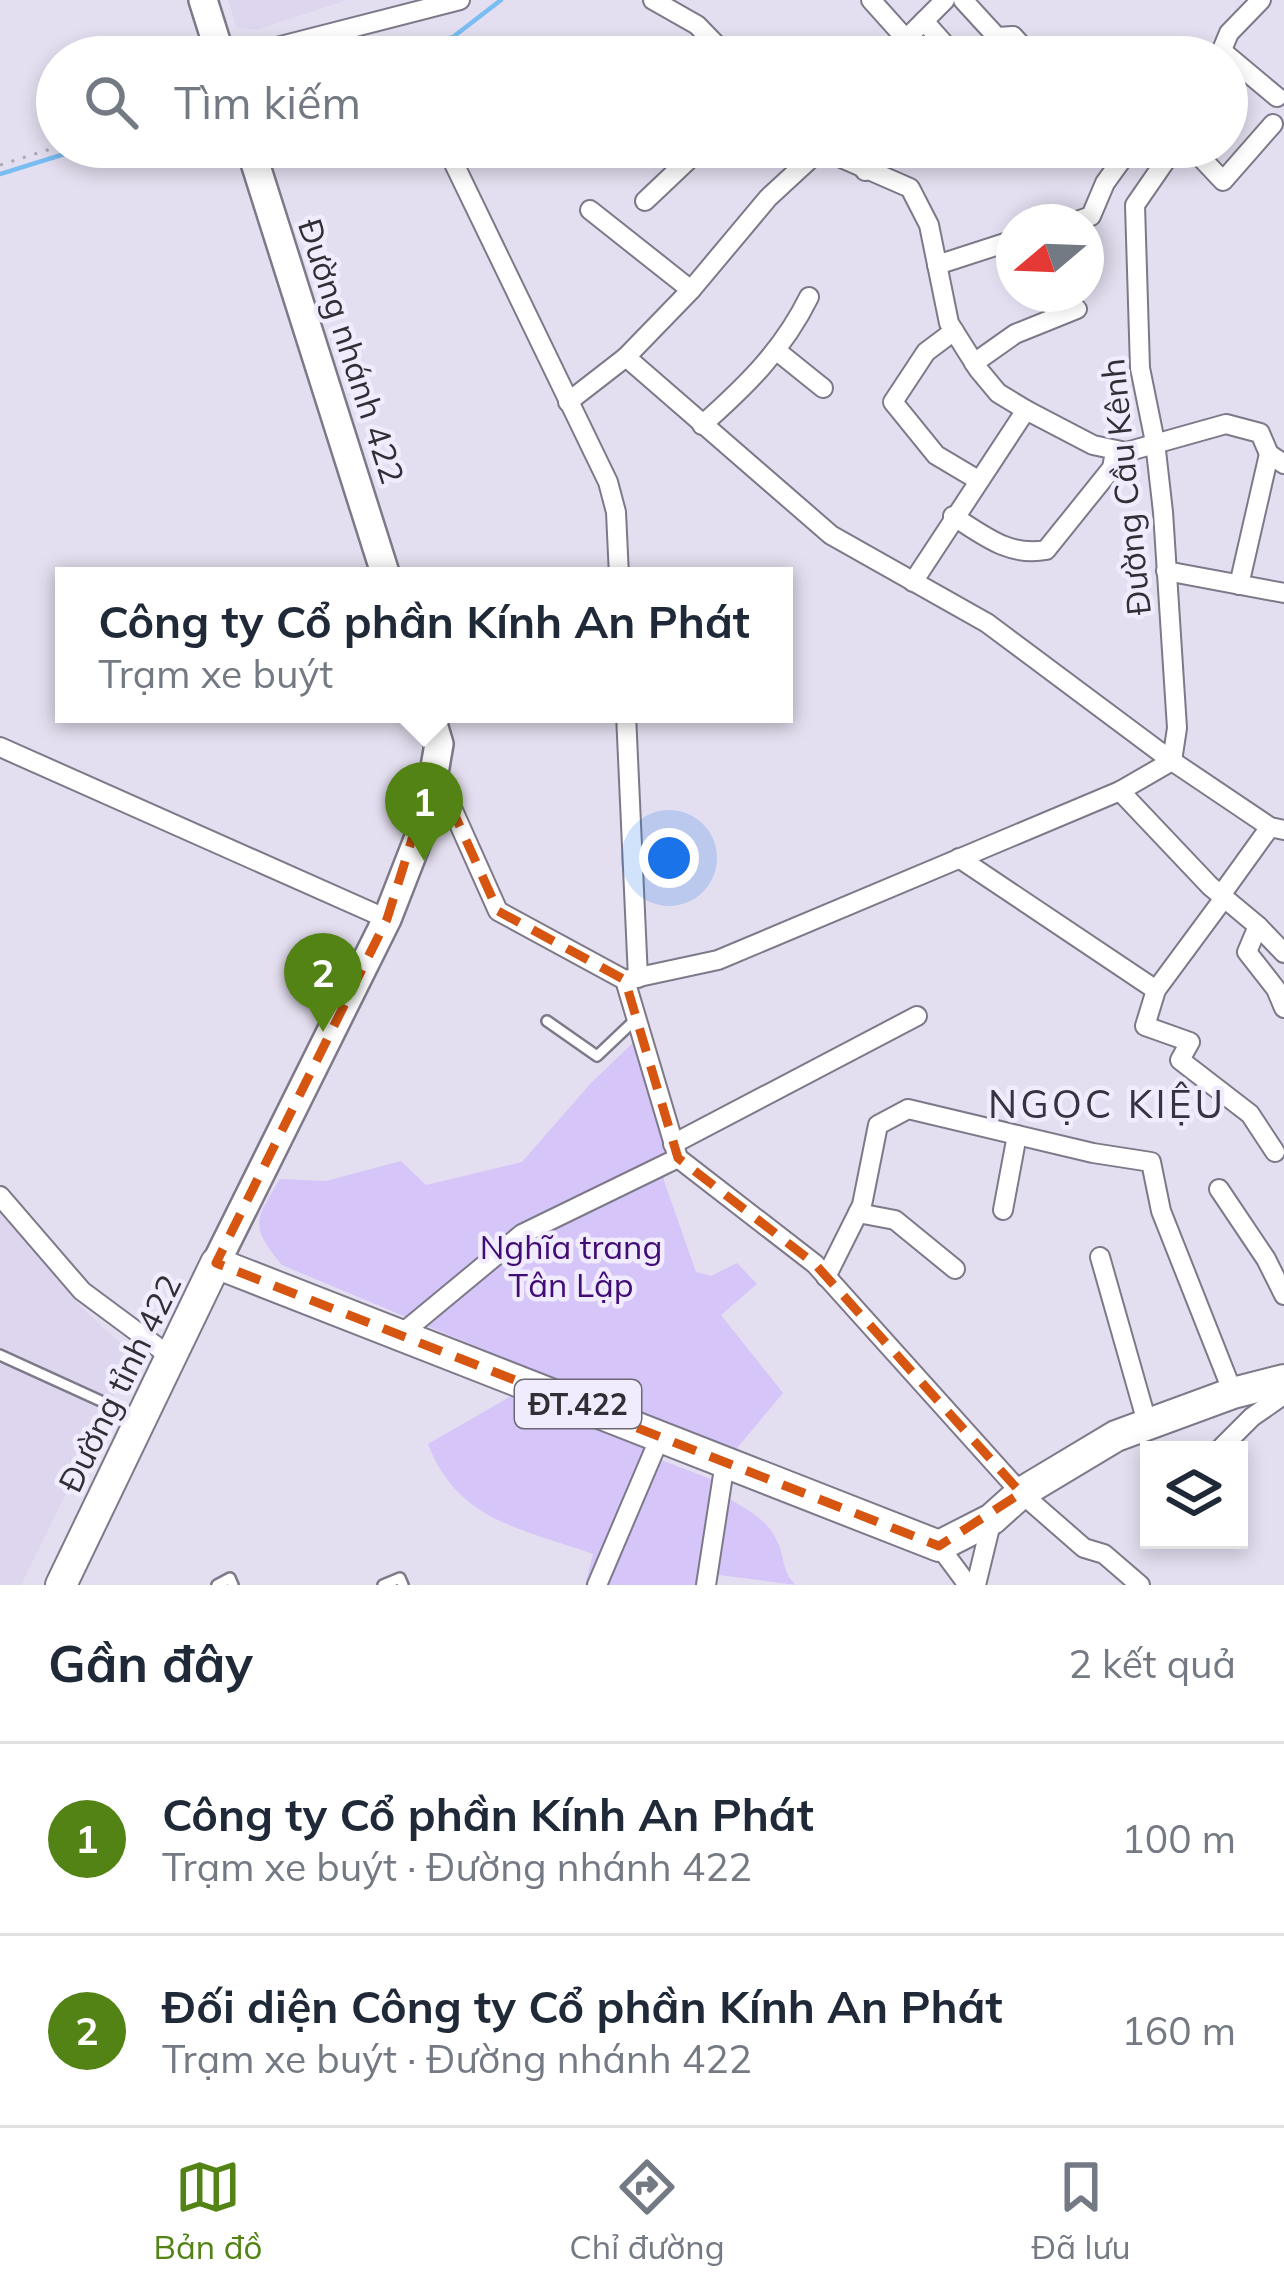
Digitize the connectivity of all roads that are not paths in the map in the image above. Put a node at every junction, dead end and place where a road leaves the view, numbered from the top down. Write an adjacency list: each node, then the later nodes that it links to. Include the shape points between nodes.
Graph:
1 (203, 0): 9 (street)
2 (460, 0): 10 (street)
3 (652, 0): 11 (street)
4 (872, 0): 12 (street)
5 (945, 0): 8 (street)
6 (963, 0): 15 (street)
7 (1261, 0): 16 (street)
8 (924, 21): 13 (street); 14 (street)
9 (214, 36)
10 (320, 36)
11 (708, 36)
12 (903, 36)
13 (909, 36)
14 (937, 36)
15 (997, 36)
16 (1228, 36)
17 (1248, 75): 18 (street)
18 (1277, 97)
19 (1273, 124): 20 (street)
20 (1248, 153)
21 (257, 168): 52 (street, Đường nhánh 422)
22 (456, 168): 44 (street)
23 (679, 168): 31 (street)
24 (798, 168): 36 (street)
25 (862, 168): 30 (street)
26 (1116, 168): 32 (street)
27 (1161, 168): 47 (street, Đường Cầu Kênh, via 1135,205 1140,368)
28 (1210, 168): 29 (street, via 1223,182)
29 (1235, 168)
30 (866, 170): 35 (street, via 910,188)
31 (644, 201)
32 (1096, 204)
33 (590, 210): 36 (street)
34 (996, 246): 35 (street)
35 (937, 265): 39 (street)
36 (691, 290): 41 (street)
37 (809, 297): 40 (street)
38 (1070, 312): 42 (street)
39 (954, 331): 42 (street); 50 (street, via 926,352 893,402 936,455)
40 (777, 351): 43 (street); 46 (street)
41 (626, 357): 44 (street); 46 (street)
42 (974, 362): 45 (street, via 998,393)
43 (823, 388)
44 (568, 402): 53 (street, via 608,482)
45 (1026, 410): 48 (street); 50 (street)
46 (702, 425): 55 (street, via 831,535)
47 (1155, 442): 48 (street); 49 (street, via 1226,424 1260,433); 54 (street, Đường Cầu Kênh)
48 (1115, 452): 51 (street, via 1112,468 1046,550 1023,554)
49 (1276, 459): 56 (street)
50 (978, 480): 51 (street)
51 (953, 516): 55 (street)
52 (383, 567)
53 (619, 567)
54 (1166, 572): 56 (street); 61 (street, Đường Cầu Kênh, via 1177,728)
55 (914, 581): 61 (street, via 987,623)
56 (1239, 585): 57 (street)
57 (1284, 593)
58 (433, 723): 62 (street)
59 (626, 723): 70 (street)
60 (0, 748): 67 (street)
61 (1172, 761): 63 (street); 64 (street)
62 (434, 769): 67 (street, via 426,819); 70 (street, via 498,910)
63 (1120, 790): 65 (street); 66 (street)
64 (1277, 828): 66 (street)
65 (959, 858): 70 (street, via 718,960); 71 (street)
66 (1222, 896): 68 (street); 71 (street)
67 (387, 919): 84 (street)
68 (1258, 926): 69 (street); 72 (street, via 1247,952)
69 (1284, 953)
70 (632, 979): 74 (street)
71 (1156, 990): 78 (street, via 1145,1026 1190,1042 1180,1060 1250,1114)
72 (1284, 1008)
73 (917, 1016): 77 (street)
74 (636, 1019): 75 (lane, via 597,1056); 77 (street)
75 (547, 1022)
76 (1017, 1135): 81 (street); 82 (street, via 908,1108 878,1125); 92 (street, via 1151,1162 1161,1211)
77 (676, 1151): 86 (street); 88 (street, via 522,1234)
78 (1275, 1152)
79 (1219, 1189): 87 (street)
80 (0, 1196): 90 (street, via 82,1291)
81 (1003, 1210)
82 (858, 1213): 85 (street, via 896,1220); 86 (street)
83 (1100, 1257): 94 (street)
84 (216, 1263): 88 (main road, Đường tỉnh 422 / ĐT.422); 90 (main road, Đường tỉnh 422)
85 (955, 1269)
86 (826, 1276): 98 (street)
87 (1284, 1294)
88 (400, 1335): 95 (main road, Đường tỉnh 422 / ĐT.422)
89 (0, 1355): 93 (lane)
90 (171, 1357): 93 (main road, Đường tỉnh 422)
91 (1281, 1390): 92 (main road); 96 (street)
92 (1233, 1393): 94 (main road)
93 (141, 1419): 101 (main road, Đường tỉnh 422)
94 (1148, 1426): 98 (main road, via 1116,1436)
95 (660, 1437): 97 (main road, Đường tỉnh 422 / ĐT.422); 106 (street)
96 (1228, 1441)
97 (725, 1462): 100 (main road, Đường tỉnh 422 / ĐT.422); 107 (street)
98 (1021, 1493): 99 (main road); 109 (street)
99 (992, 1519): 100 (main road); 108 (street)
100 (939, 1546): 108 (street)
101 (62, 1585)
102 (217, 1585): 103 (lane, via 230,1578)
103 (232, 1585)
104 (383, 1585): 105 (lane, via 400,1578)
105 (403, 1585)
106 (597, 1585)
107 (706, 1585)
108 (972, 1585)
109 (1140, 1585)

